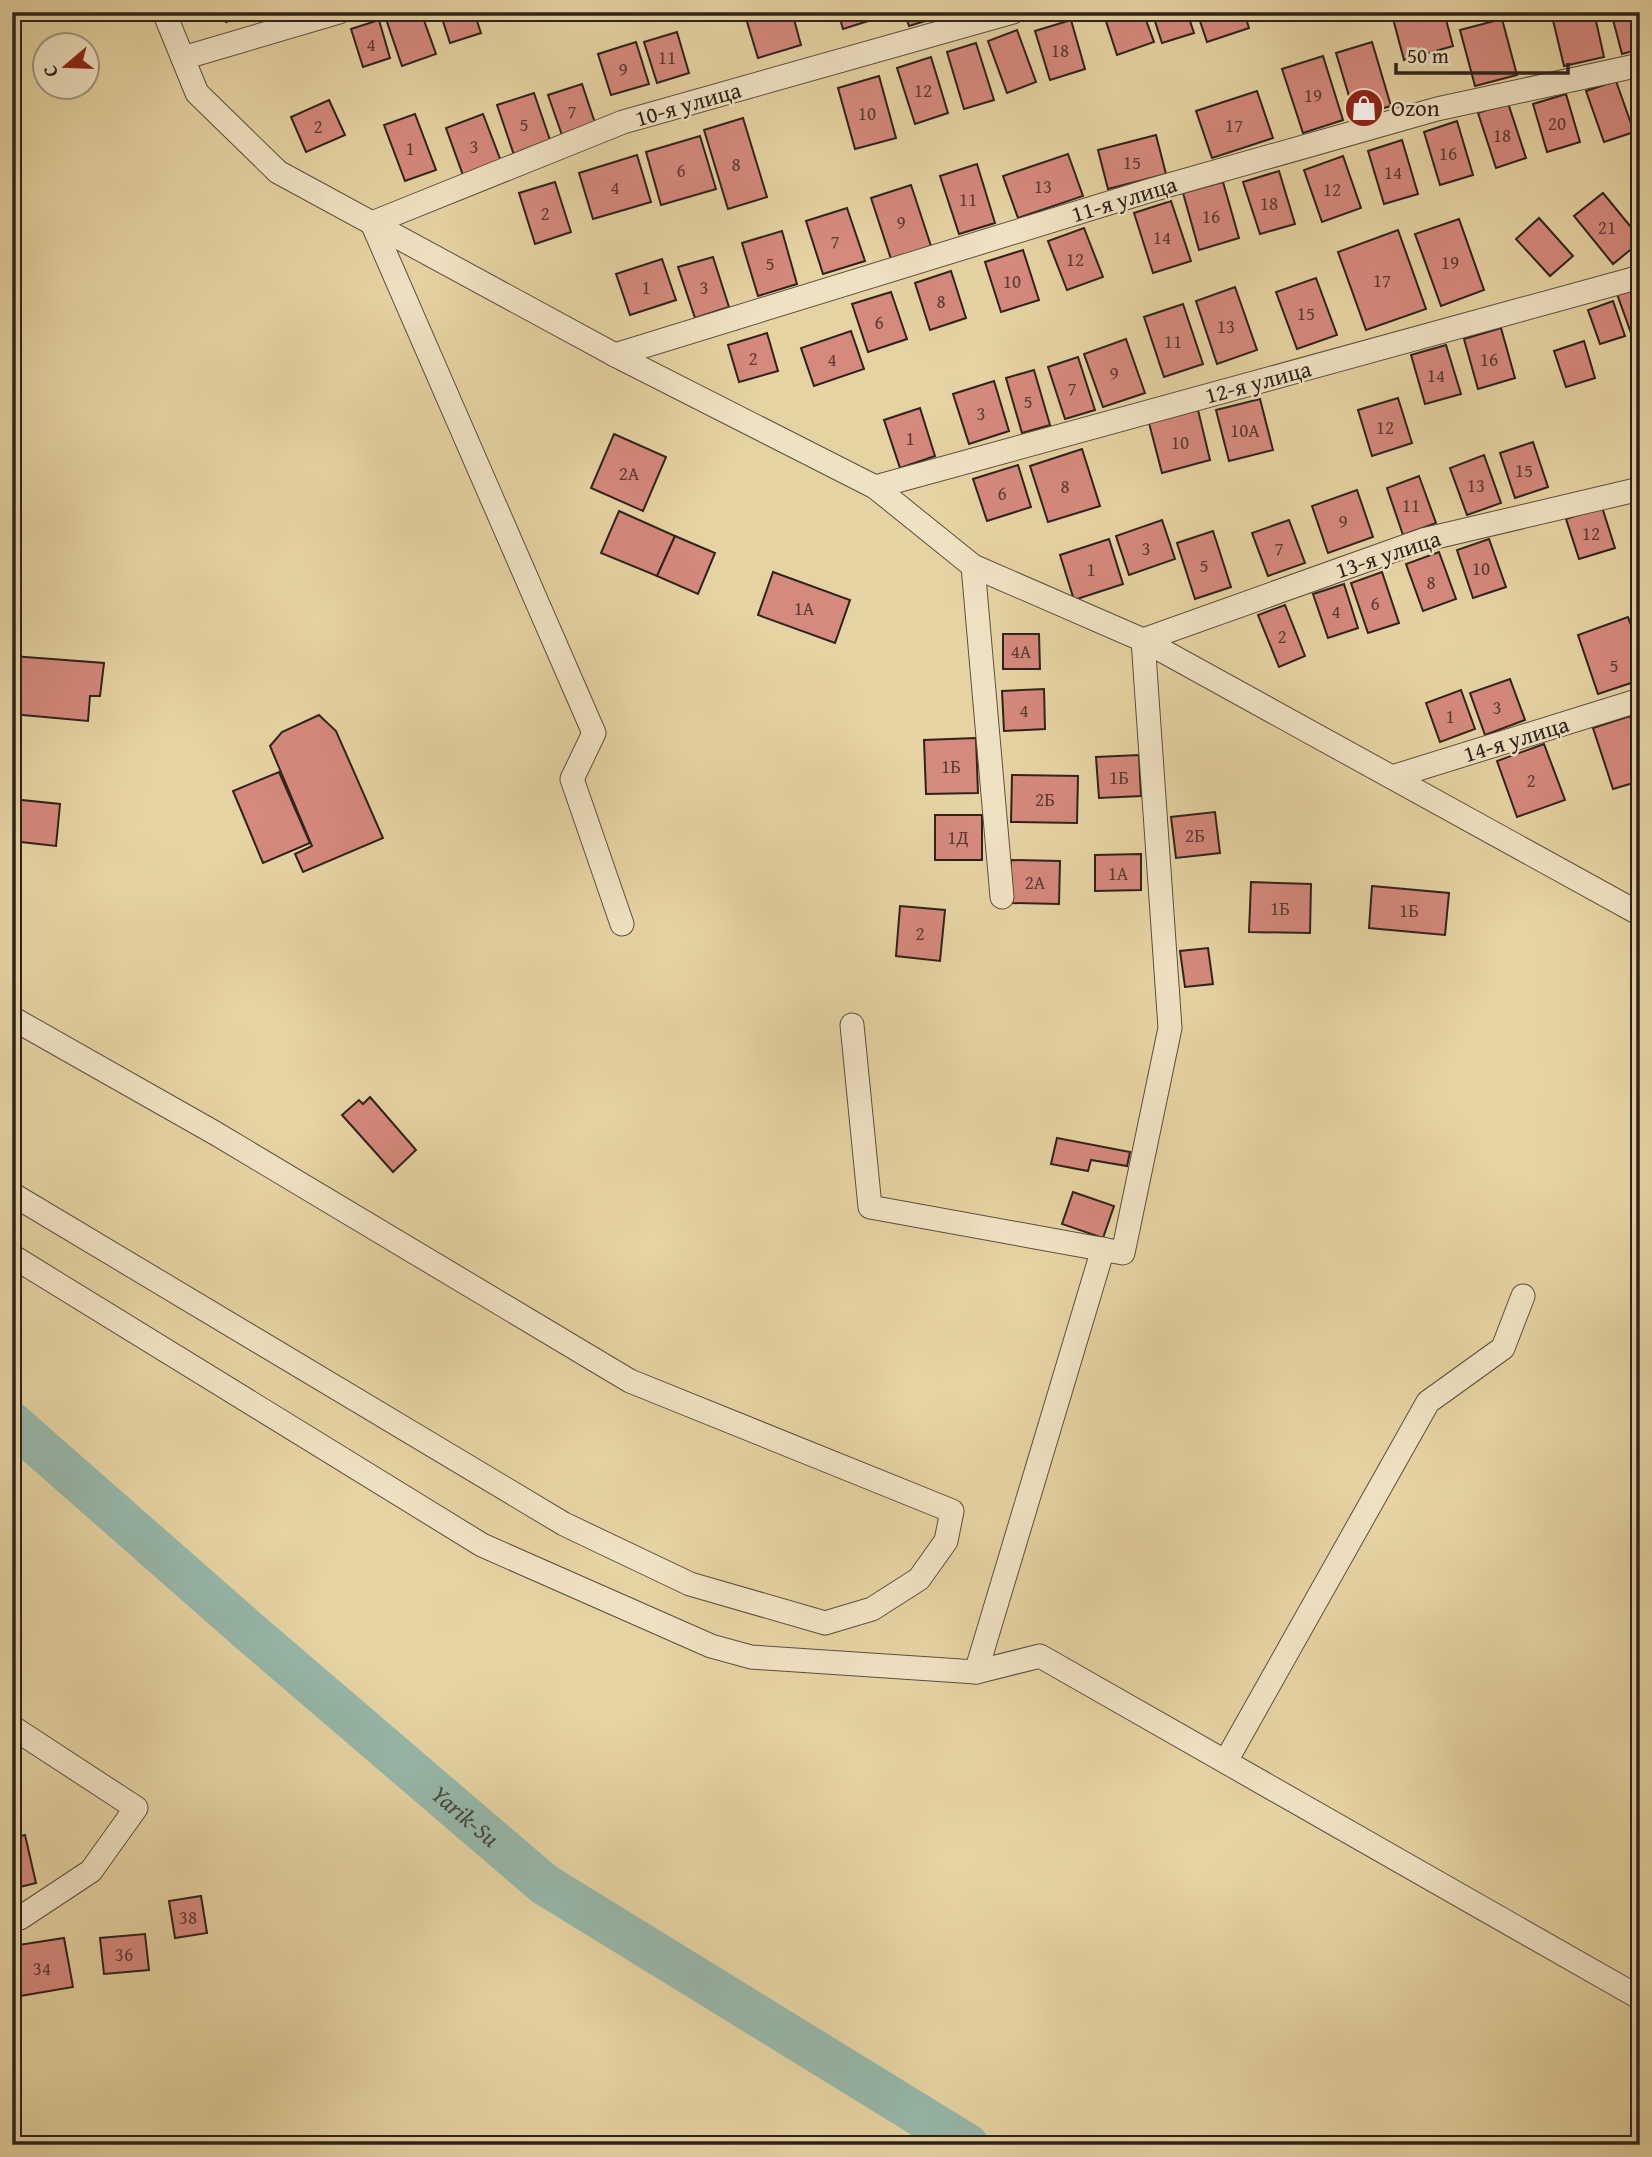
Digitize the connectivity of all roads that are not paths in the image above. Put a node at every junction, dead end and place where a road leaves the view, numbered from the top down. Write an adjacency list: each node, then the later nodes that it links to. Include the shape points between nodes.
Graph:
1 (164, 12): 4 (street)
2 (339, 12): 4 (street)
3 (1013, 12): 6 (street, 10-я улица, via 623,122)
4 (183, 58): 6 (street, via 197,93 278,172)
5 (1640, 65): 8 (street, 11-я улица, via 1437,109 1148,191)
6 (372, 223): 8 (street); 17 (street, via 594,733 572,779)
7 (1640, 277): 9 (street, 12-я улица)
8 (615, 355): 9 (street)
9 (875, 487): 11 (street)
10 (1640, 489): 12 (street, 13-я улица, via 1423,540)
11 (973, 566): 12 (street); 15 (street)
12 (1143, 640): 14 (street); 21 (street, via 1170,1028 1123,1253)
13 (1640, 701): 14 (street, 14-я улица)
14 (1392, 777): 16 (street)
15 (1002, 897)
16 (1640, 914)
17 (622, 924)
18 (12, 1018): 20 (street, via 215,1133 630,1381 952,1511 946,1541 919,1578 873,1609 825,1623 690,1584 564,1524)
19 (852, 1025): 21 (street, via 870,1207)
20 (12, 1194)
21 (1102, 1250): 24 (street)
22 (12, 1256): 24 (street, via 482,1545 712,1646 751,1657)
23 (1523, 1296): 26 (street, via 1503,1348 1427,1402)
24 (976, 1672): 26 (street, via 1040,1656)
25 (12, 1727): 27 (street, via 136,1808 91,1871)
26 (1226, 1760): 28 (street)
27 (12, 1919)
28 (1640, 1998)

